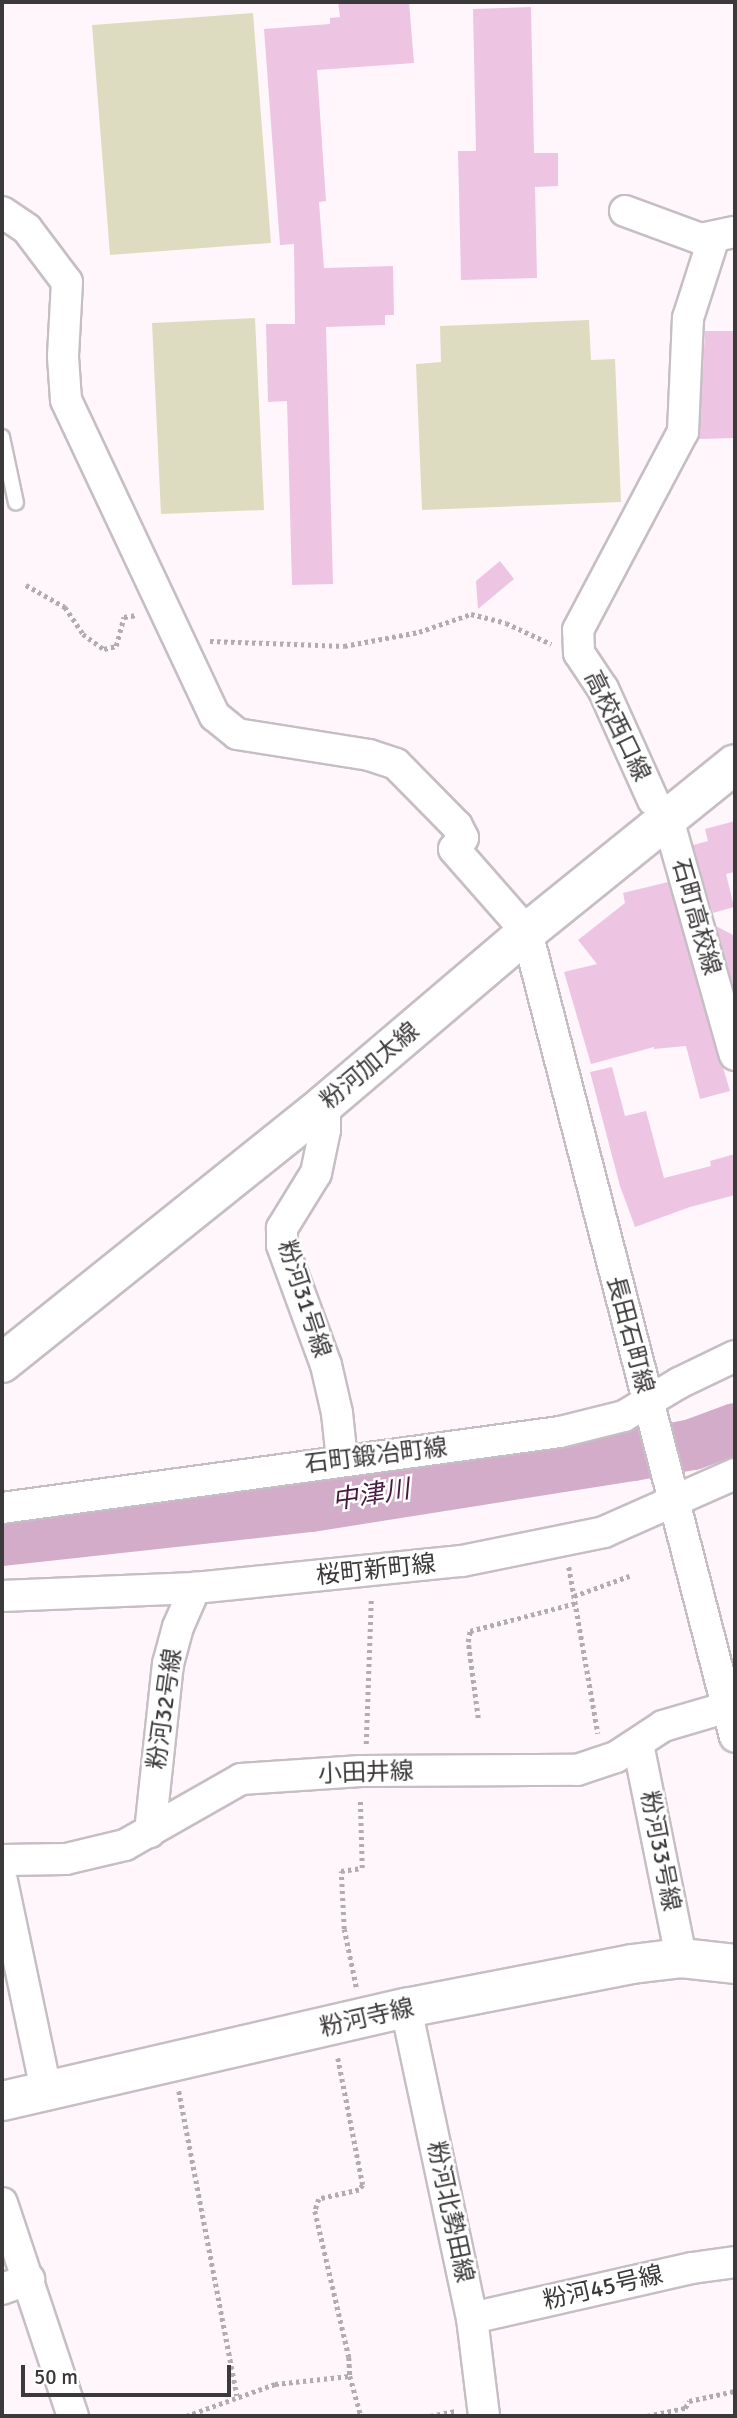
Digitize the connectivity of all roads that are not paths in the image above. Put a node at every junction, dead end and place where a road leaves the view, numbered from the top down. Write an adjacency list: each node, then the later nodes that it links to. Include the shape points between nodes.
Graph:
1 (625, 211): 3 (street, via 701,239)
2 (2, 212): 8 (street, via 27,229 67,282 66,400 215,716 237,734 369,755 396,764 457,826 463,838 454,849)
3 (725, 234): 7 (street, 高校西口線, via 688,318 683,432 578,630 582,657 603,689)
4 (2, 437): 5 (lane)
5 (16, 503)
6 (735, 764): 7 (main road, 粉河加太線)
7 (660, 810): 8 (main road, 粉河加太線); 9 (street, 石町高校線)
8 (527, 932): 10 (main road, 粉河加太線); 13 (street, 長田石町線)
9 (734, 1046)
10 (325, 1104): 12 (main road, 粉河加太線); 14 (street, 粉河31号線, via 316,1172 282,1228 282,1245 326,1365)
11 (735, 1356): 13 (street, 石町鍛冶町線, via 678,1383)
12 (2, 1363)
13 (650, 1411): 14 (street, 石町鍛冶町線, via 560,1432); 16 (street, 長田石町線)
14 (342, 1461): 17 (street, 石町鍛冶町線)
15 (735, 1474): 16 (street, 桜町新町線)
16 (672, 1491): 18 (street, 桜町新町線, via 604,1532 564,1542 463,1561); 20 (street, 長田石町線)
17 (2, 1507)
18 (195, 1588): 19 (street, 桜町新町線); 23 (street, 粉河32号線, via 168,1664)
19 (2, 1597)
20 (732, 1706): 21 (street, 長田石町線); 22 (street, 小田井線, via 663,1726)
21 (735, 1737)
22 (638, 1744): 23 (street, 小田井線, via 577,1770 361,1771 241,1779); 26 (street, 粉河33号線)
23 (149, 1832): 24 (street, 小田井線, via 95,1854)
24 (2, 1860)
25 (2, 1881): 29 (street)
26 (681, 1958): 27 (main road, 粉河寺線); 28 (main road, 粉河寺線)
27 (735, 1964)
28 (407, 2008): 29 (main road, 粉河寺線); 34 (street, 粉河北勢田線)
29 (46, 2090): 30 (main road, 粉河寺線)
30 (2, 2101)
31 (2, 2203): 33 (street)
32 (735, 2262): 34 (street, 粉河45号線)
33 (15, 2284): 35 (street)
34 (472, 2318): 36 (street, 粉河北勢田線)
35 (73, 2416)
36 (484, 2416)

